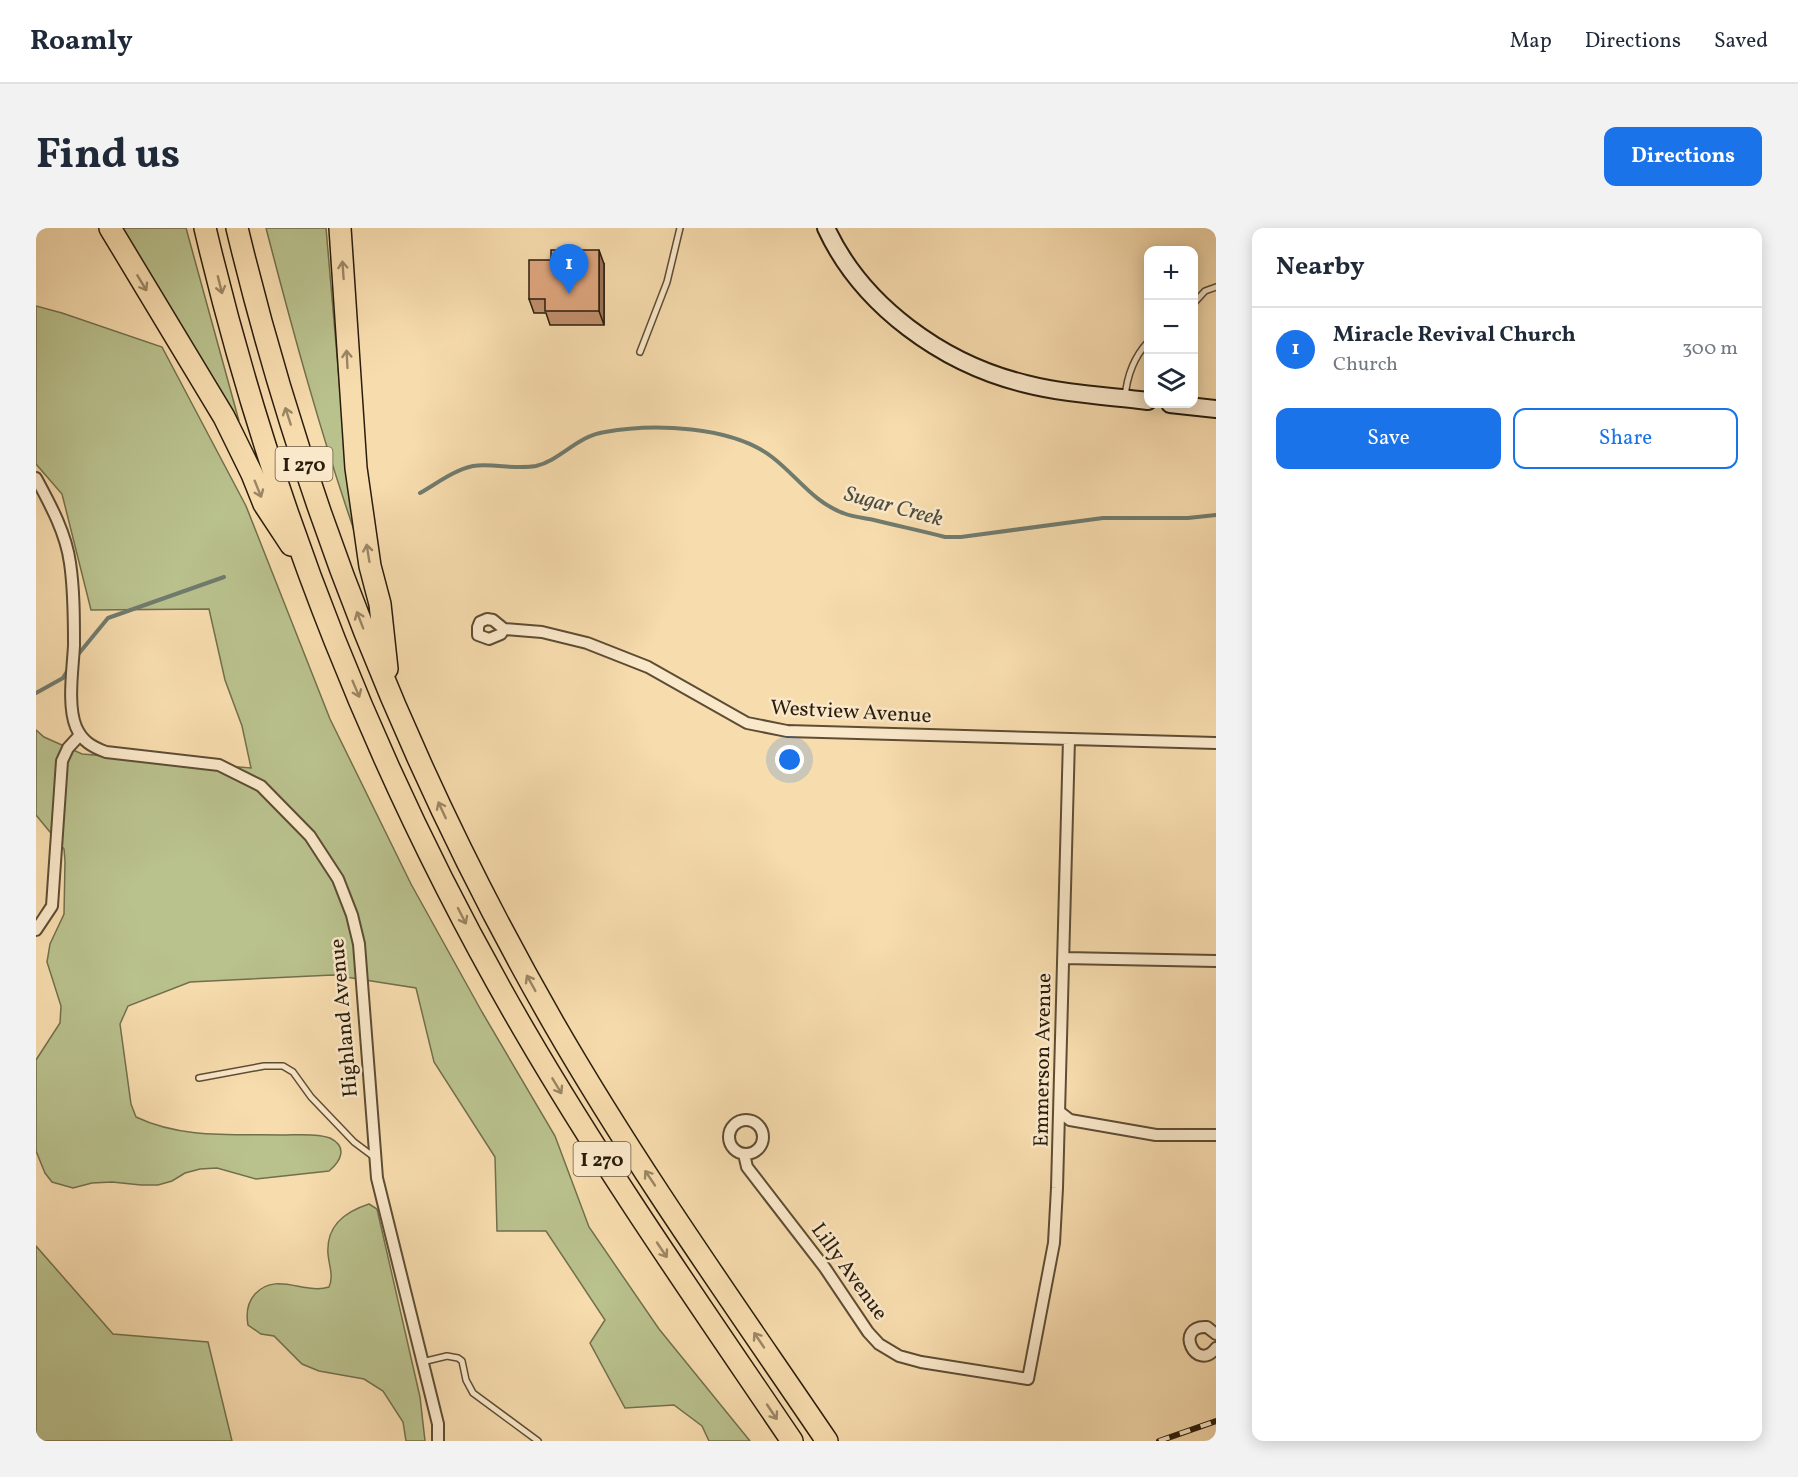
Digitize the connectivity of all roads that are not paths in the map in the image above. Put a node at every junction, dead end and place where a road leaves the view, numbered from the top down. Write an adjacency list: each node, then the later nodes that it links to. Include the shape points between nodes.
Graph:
1 (206, 228): 16 (highway, I 270, one-way to 16, via 257,416)
2 (237, 228): 18 (highway, I 270, one-way to 2, via 347,587 303,461 266,342)
3 (339, 228): 18 (highway, one-way to 3, via 380,604 370,566 356,468)
4 (680, 228): 10 (lane, via 667,282)
5 (826, 228): 11 (main road, via 851,270 874,296 898,320 940,350 982,370 1026,384)
6 (109, 230): 16 (highway, one-way to 16, via 224,417 264,504)
7 (1216, 287): 8 (lane)
8 (1197, 300)
9 (1144, 347): 11 (lane, via 1127,381)
10 (640, 352)
11 (1125, 398): 12 (main road)
12 (1144, 400)
13 (1198, 407): 14 (main road)
14 (1216, 409)
15 (36, 478): 19 (street, via 70,561 74,604 73,716)
16 (311, 577): 36 (highway, I 270, one-way to 36, via 408,807 497,983 588,1136)
17 (504, 629): 20 (street, Westview Avenue, via 542,632 587,643 648,667 747,723 787,731)
18 (390, 693): 37 (highway, I 270, one-way to 18, via 621,1134 557,1029 468,864)
19 (80, 735): 22 (street, via 62,761 52,906); 29 (street, Highland Avenue, via 91,747 106,752 219,765 261,786 310,836 338,879 359,944)
20 (1069, 739): 21 (street, Westview Avenue); 23 (street, Emmerson Avenue)
21 (1216, 743)
22 (36, 930)
23 (1064, 958): 24 (street); 26 (street, Emmerson Avenue)
24 (1216, 961)
25 (199, 1078): 29 (lane, via 283,1066 293,1072 354,1142)
26 (1061, 1113): 27 (street, via 1070,1120 1156,1135); 33 (street, Emmerson Avenue, via 1053,1244)
27 (1216, 1135)
28 (744, 1154): 33 (street, Lilly Avenue, via 747,1167 879,1344 898,1356 921,1362)
29 (375, 1158): 32 (street, Highland Avenue)
30 (1214, 1328): 31 (street, via 1198,1328 1189,1343 1193,1351 1202,1355)
31 (1216, 1348)
32 (422, 1362): 34 (street, Highland Avenue, via 438,1424); 35 (lane, via 447,1356 458,1358 473,1393)
33 (1028, 1379)
34 (438, 1441)
35 (538, 1441)
36 (792, 1441)
37 (827, 1441)

